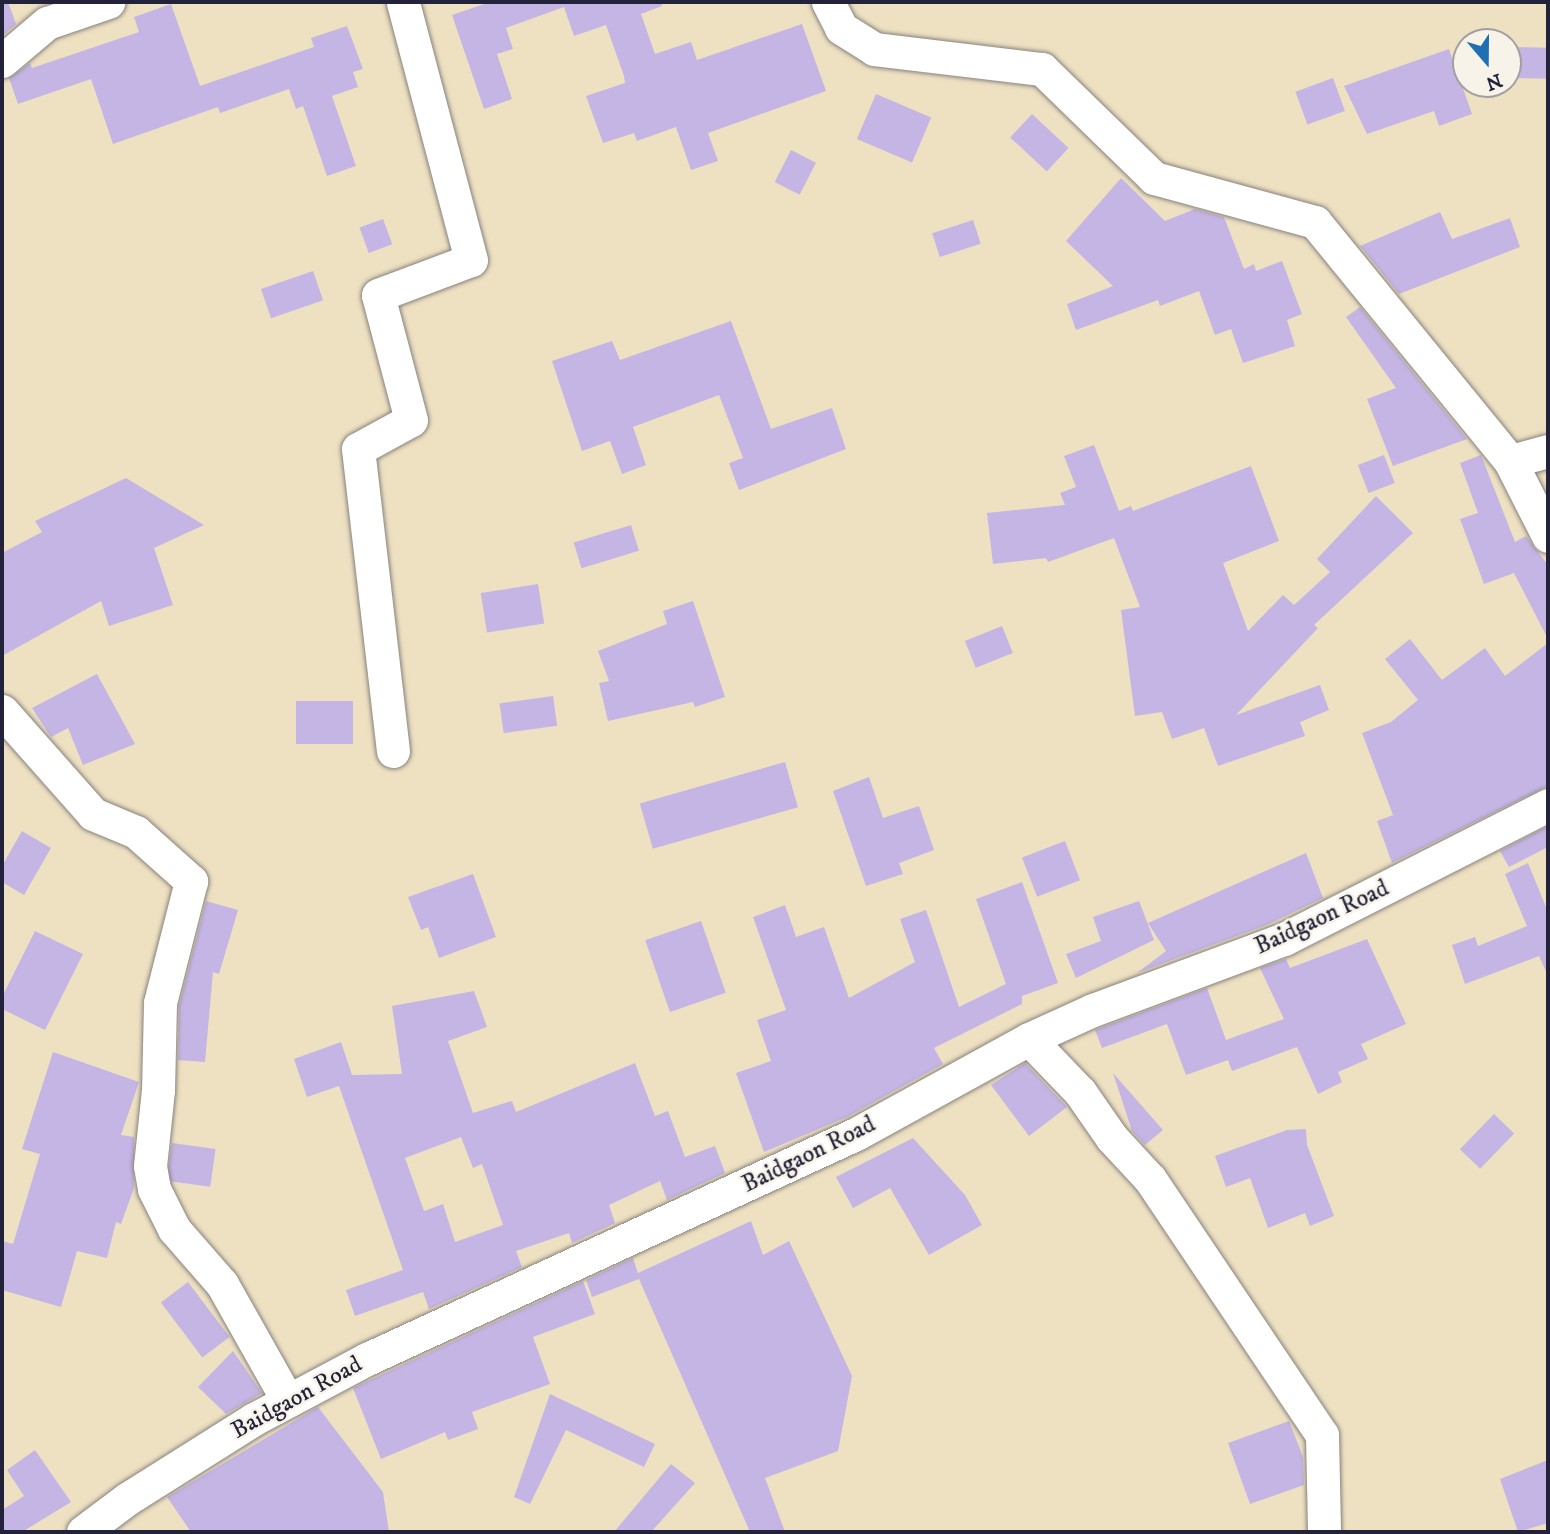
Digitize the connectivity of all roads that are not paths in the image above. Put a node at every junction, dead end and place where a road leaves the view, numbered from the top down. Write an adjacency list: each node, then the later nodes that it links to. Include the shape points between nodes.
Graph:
1 (108, 2): 4 (street, via 47,23)
2 (403, 2): 9 (street, via 471,261 378,295 411,420 358,449)
3 (828, 2): 6 (street, via 841,28 874,49 1042,69 1154,178 1315,222)
4 (2, 61)
5 (1548, 451): 6 (street)
6 (1510, 461): 7 (street)
7 (1548, 536)
8 (2, 711): 12 (street, via 93,814 136,832 191,881 160,1003 150,1166 154,1189 174,1229 222,1284)
9 (393, 751)
10 (1548, 805): 11 (street, Baidgaon Road, via 1284,939 1093,1010)
11 (1029, 1039): 12 (street, Baidgaon Road, via 856,1134 590,1260 486,1302); 14 (street, via 1080,1092 1112,1138 1150,1179 1322,1435)
12 (288, 1401): 13 (street, Baidgaon Road, via 127,1499)
13 (83, 1532)
14 (1324, 1532)

